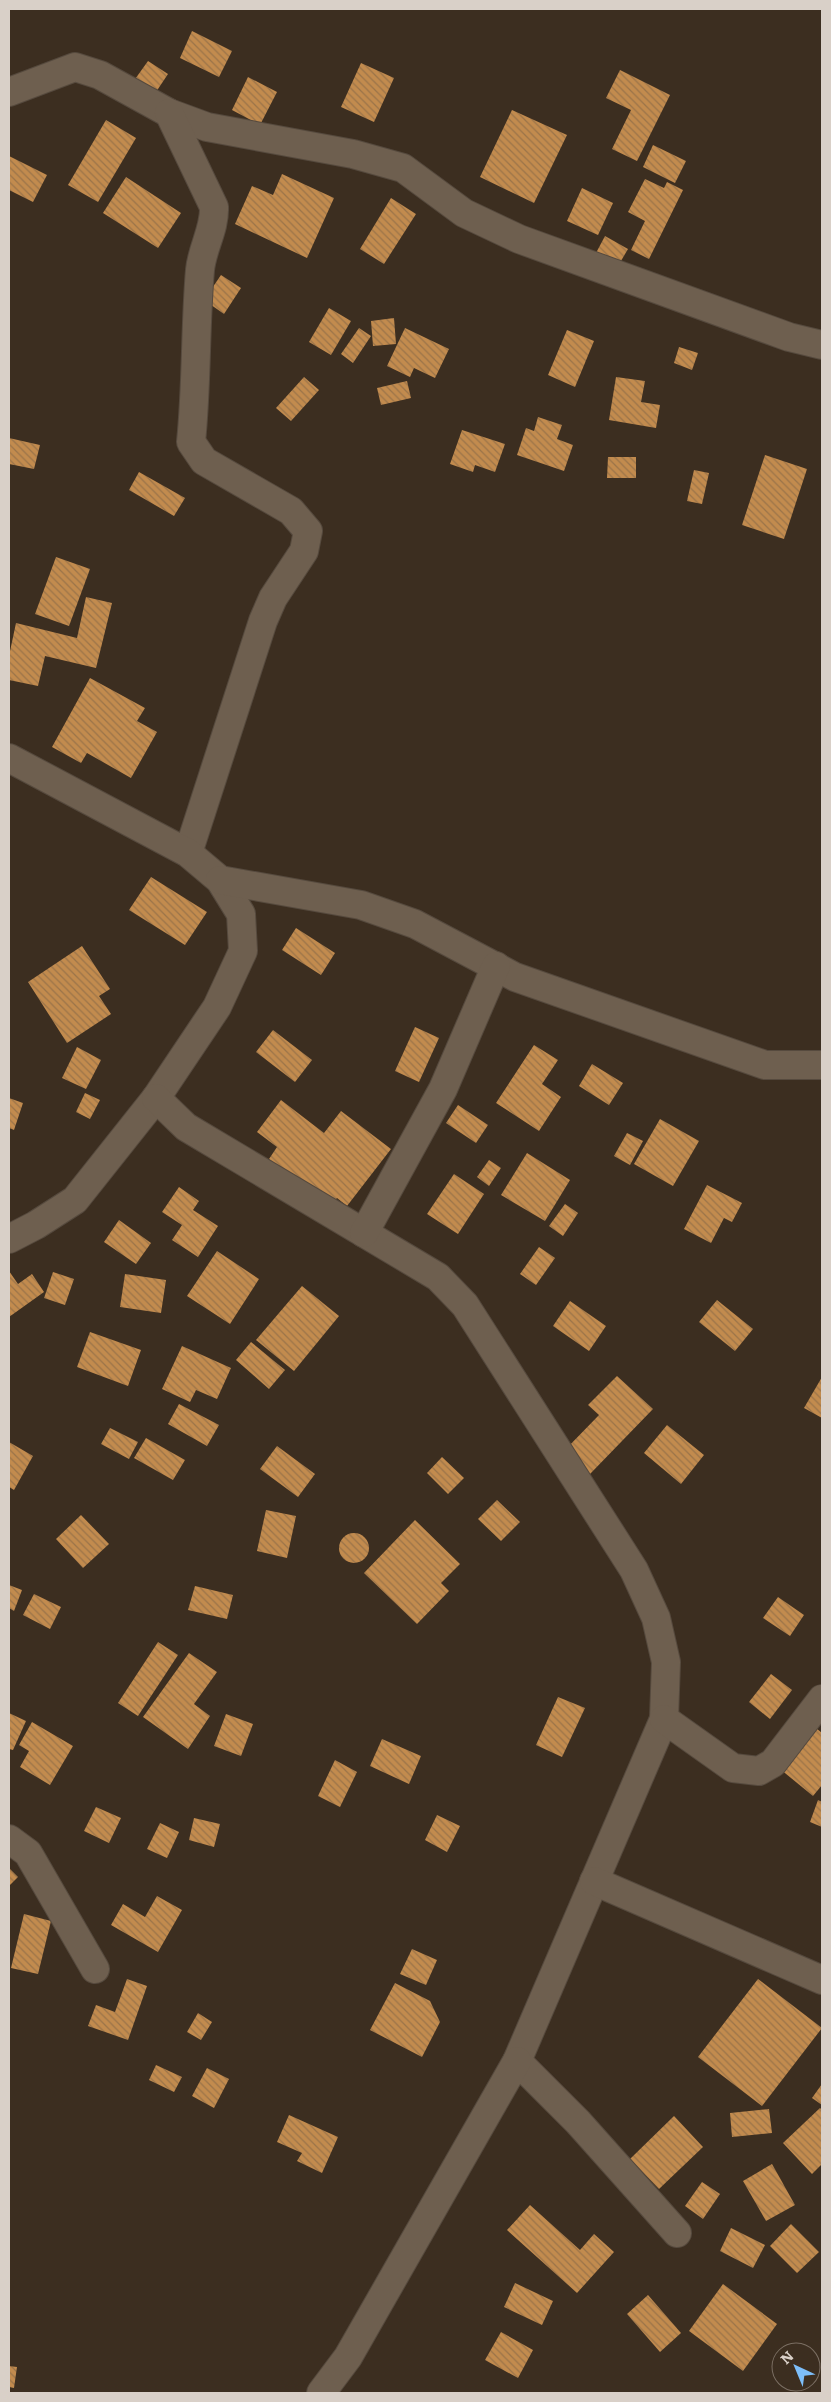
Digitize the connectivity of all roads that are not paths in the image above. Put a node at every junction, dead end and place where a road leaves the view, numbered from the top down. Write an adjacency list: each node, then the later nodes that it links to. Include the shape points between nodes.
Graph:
1 (9, 92): 2 (street, via 75,67 100,75)
2 (169, 112): 3 (street, via 208,127 353,154 404,168 464,212 518,239); 5 (street, via 214,207 214,220 200,268 191,442 204,461 291,511 308,531 304,551 262,621)
3 (822, 345)
4 (9, 758): 5 (street)
5 (188, 853): 6 (street)
6 (220, 880): 7 (street, via 361,905 415,924); 9 (street, via 241,914 243,951 217,1007)
7 (496, 966): 8 (street, via 515,977 765,1065); 10 (street, via 443,1089)
8 (822, 1065)
9 (156, 1098): 10 (street, via 186,1127); 11 (street, via 75,1200)
10 (364, 1233): 13 (street, via 438,1276 465,1305 634,1570 656,1618 666,1662)
11 (9, 1239)
12 (822, 1699): 13 (street, via 773,1763 759,1771 733,1768)
13 (664, 1719): 15 (street)
14 (9, 1839): 16 (street, via 28,1853)
15 (594, 1881): 17 (street); 18 (street)
16 (95, 1969)
17 (822, 1980)
18 (517, 2061): 19 (street, via 578,2122); 20 (street, via 348,2357)
19 (677, 2233)
20 (321, 2393)

